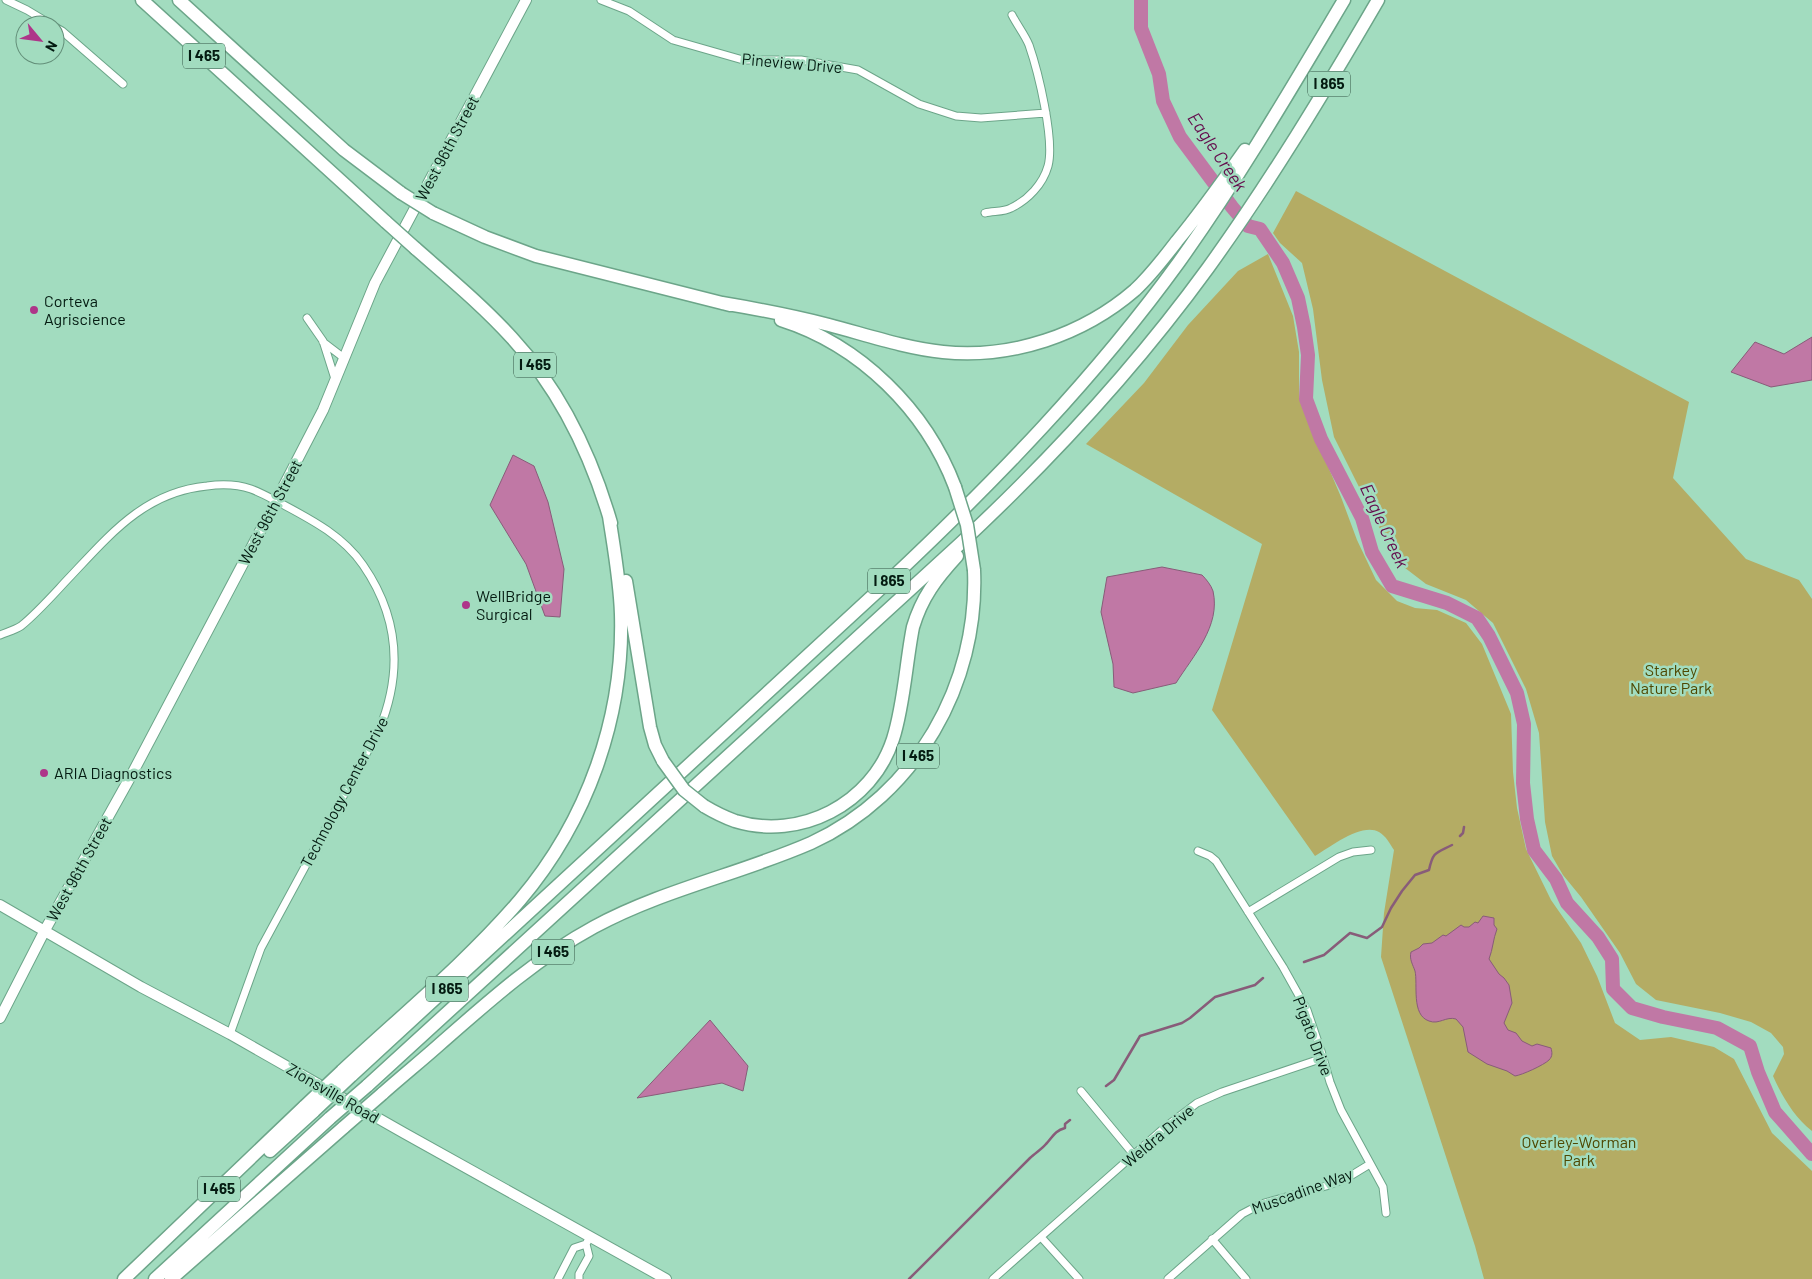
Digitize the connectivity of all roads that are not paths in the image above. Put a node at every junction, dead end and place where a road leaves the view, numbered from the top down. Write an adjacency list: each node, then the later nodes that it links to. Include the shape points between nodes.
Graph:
1 (6, 0): 8 (street)
2 (142, 0): 22 (highway, I 465, bridge, via 497,322 538,369 562,405 582,442)
3 (180, 0): 15 (highway, I 465, bridge, via 344,150 433,213 536,256)
4 (526, 0): 18 (main road, West 96th Street, via 375,283)
5 (601, 0): 12 (street, Pineview Drive, via 629,11 673,40 744,60 801,60 858,70 919,104 956,116 981,118)
6 (1344, 0): 14 (highway, I 865, via 1290,91)
7 (1378, 0): 21 (highway, I 865, via 1278,167 1219,252 1124,373)
8 (35, 15)
9 (1012, 16): 12 (street, via 1028,43)
10 (65, 34): 11 (street)
11 (123, 84)
12 (1046, 113): 13 (street, via 1050,143 1048,166 1041,183 1010,209)
13 (985, 212)
14 (1199, 224): 15 (highway, via 1146,280 1112,307 1056,338 1010,350 966,353 930,350 771,311); 32 (highway, I 865, via 1124,333 1074,394 964,510)
15 (722, 303): 42 (highway, I 465, bridge, via 799,328 834,345 868,368 902,400 938,449 967,525 974,570 971,628 965,660 941,720 899,779 844,825 811,843 634,909 580,935 543,959 382,1094)
16 (307, 318): 17 (street)
17 (323, 341): 18 (street); 19 (street)
18 (344, 358): 19 (main road, West 96th Street)
19 (336, 379): 20 (main road, West 96th Street)
20 (276, 501): 23 (street, Technology Center Drive, via 252,489 228,484 190,487 152,501 115,529 20,627); 28 (main road, West 96th Street); 30 (street, Technology Center Drive, via 326,528 361,562 385,605 393,637 394,670 390,701 379,730 261,948)
21 (1000, 506): 22 (highway, bridge, via 938,576 924,599 913,627 898,718 884,760 862,789 832,812 807,822 770,826 726,818 704,806 684,790 662,761 650,727 624,566); 41 (highway, I 865, bridge)
22 (609, 516): 32 (highway, I 465, via 620,596 619,671 601,754 580,807 555,852 519,901)
23 (0, 635)
24 (1371, 850): 27 (street, via 1339,857)
25 (1198, 851): 27 (street, Pigato Drive, via 1216,861)
26 (0, 905): 28 (main road, Zionsville Road)
27 (1248, 912): 31 (street, Pigato Drive, via 1306,1010)
28 (45, 930): 29 (main road, West 96th Street); 30 (main road, Zionsville Road, via 141,987)
29 (0, 1018)
30 (230, 1034): 39 (main road, Zionsville Road)
31 (1323, 1058): 34 (street, Weldra Drive, via 1197,1103); 35 (street, Pigato Drive, via 1341,1110)
32 (347, 1074): 40 (highway, I 465, bridge)
33 (1080, 1091): 34 (street)
34 (1134, 1154): 37 (street, Weldra Drive)
35 (1370, 1164): 36 (street, Pigato Drive, via 1383,1187); 38 (street, Muscadine Way, via 1326,1186 1262,1204 1242,1214)
36 (1386, 1213)
37 (1041, 1237): 46 (street, Weldra Drive); 47 (street)
38 (1212, 1239): 48 (street, Muscadine Way); 49 (street)
39 (588, 1241): 43 (street, via 574,1248); 44 (street, via 589,1256); 45 (main road, Zionsville Road)
40 (128, 1275)
41 (155, 1279)
42 (171, 1279)
43 (558, 1279)
44 (579, 1279)
45 (666, 1279)
46 (993, 1279)
47 (1079, 1279)
48 (1168, 1279)
49 (1246, 1279)

